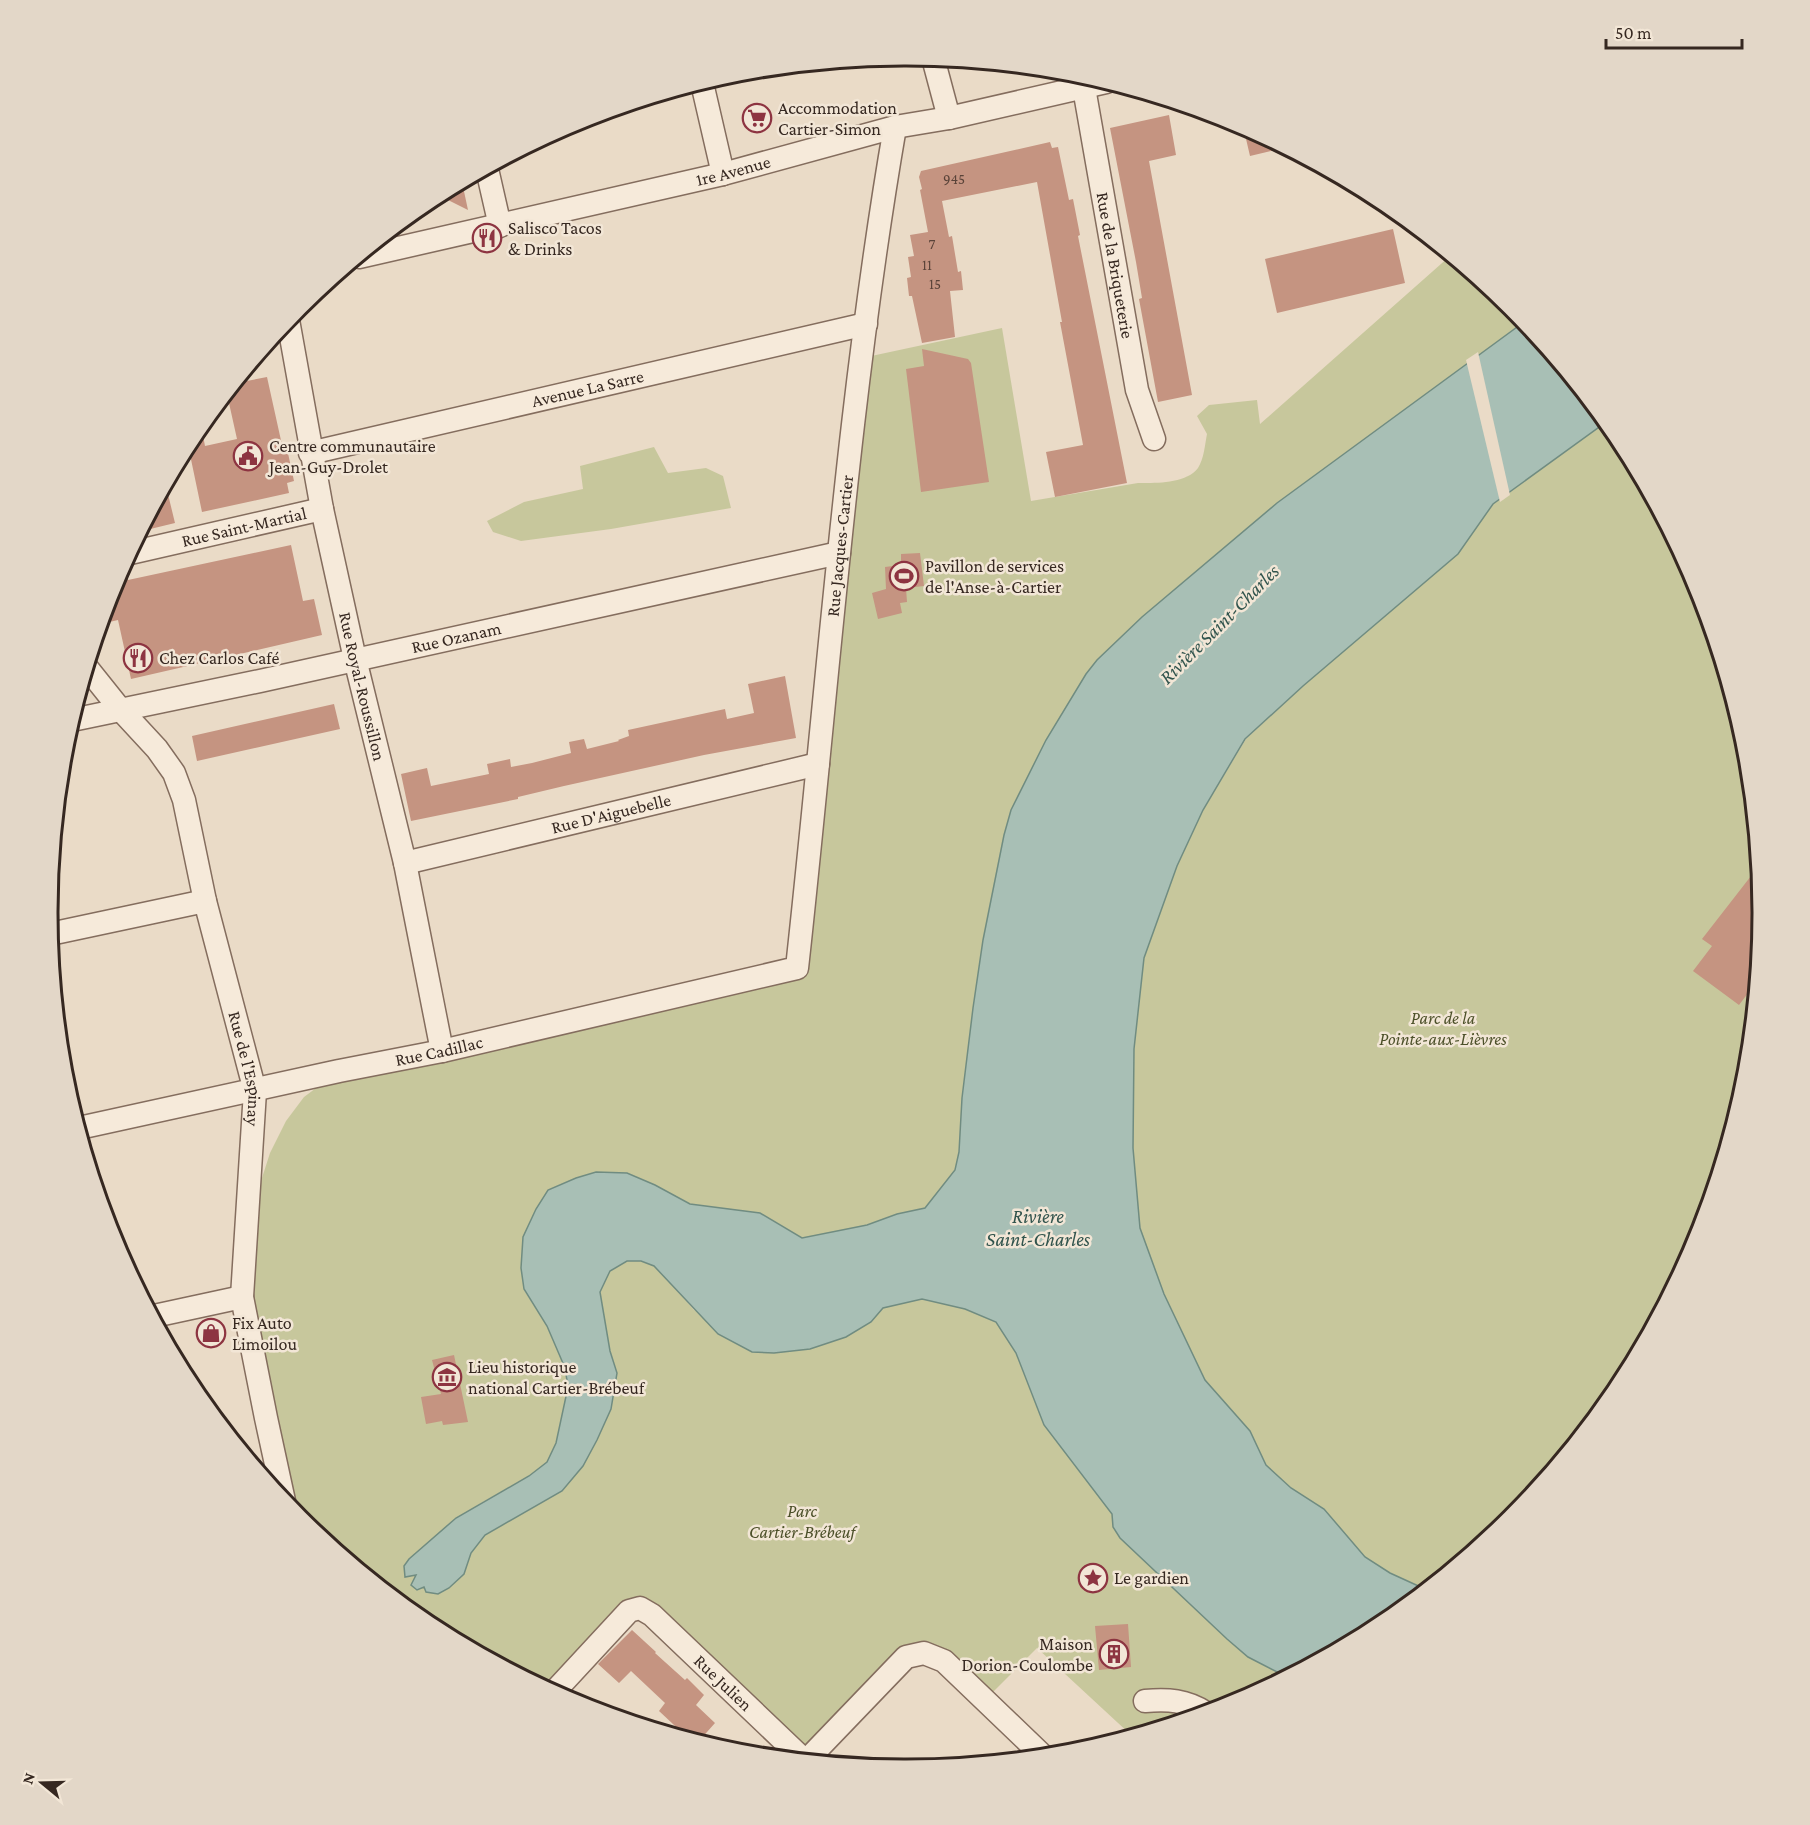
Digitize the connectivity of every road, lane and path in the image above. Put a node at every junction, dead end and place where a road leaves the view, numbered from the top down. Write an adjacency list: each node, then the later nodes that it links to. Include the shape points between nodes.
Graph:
1 (935, 67): 5 (street)
2 (1089, 87): 3 (street, 1re Avenue)
3 (1084, 88): 5 (street, 1re Avenue); 13 (street, Rue de la Briqueterie, via 1137,390)
4 (704, 91): 7 (street)
5 (949, 118): 6 (street, 1re Avenue)
6 (896, 127): 7 (street, 1re Avenue); 11 (street, Rue Jacques-Cartier)
7 (723, 174): 9 (street, 1re Avenue)
8 (488, 176): 9 (street)
9 (500, 226): 10 (street, 1re Avenue)
10 (375, 254)
11 (866, 324): 14 (street, Avenue La Sarre); 17 (street, Rue Jacques-Cartier)
12 (290, 331): 14 (street, Rue Royal-Roussillon)
13 (1154, 439)
14 (310, 453): 15 (street, Rue Royal-Roussillon)
15 (322, 509): 16 (street, Rue Saint-Martial); 18 (street, Rue Royal-Roussillon)
16 (140, 552)
17 (839, 553): 18 (street, Rue Ozanam); 22 (street, Rue Jacques-Cartier)
18 (355, 659): 20 (street, Rue Ozanam); 23 (street, Rue Royal-Roussillon)
19 (93, 675): 20 (street, Rue de l'Espinay)
20 (120, 709): 21 (street, Rue Ozanam); 24 (street, Rue de l'Espinay, via 174,773 184,800)
21 (81, 718)
22 (818, 764): 23 (street, Rue D'Aiguebelle); 26 (street, Rue Jacques-Cartier)
23 (405, 863): 27 (street, Rue Royal-Roussillon)
24 (205, 901): 25 (street); 28 (street, Rue de l'Espinay)
25 (59, 932)
26 (797, 968): 27 (street, Rue Cadillac)
27 (442, 1051): 28 (street, Rue Cadillac)
28 (255, 1091): 29 (street, Rue Cadillac); 30 (street, Rue de l'Espinay)
29 (86, 1127)
30 (242, 1297): 31 (street); 32 (street, Rue de l'Espinay)
31 (161, 1315)
32 (277, 1479)
33 (560, 1685): 37 (street, Rue Julien, via 629,1611 640,1608)
34 (1145, 1701): 35 (street, via 1183,1702)
35 (1195, 1708)
36 (1036, 1749): 38 (street, via 944,1661 924,1653 906,1657)
37 (797, 1752)
38 (811, 1753)

